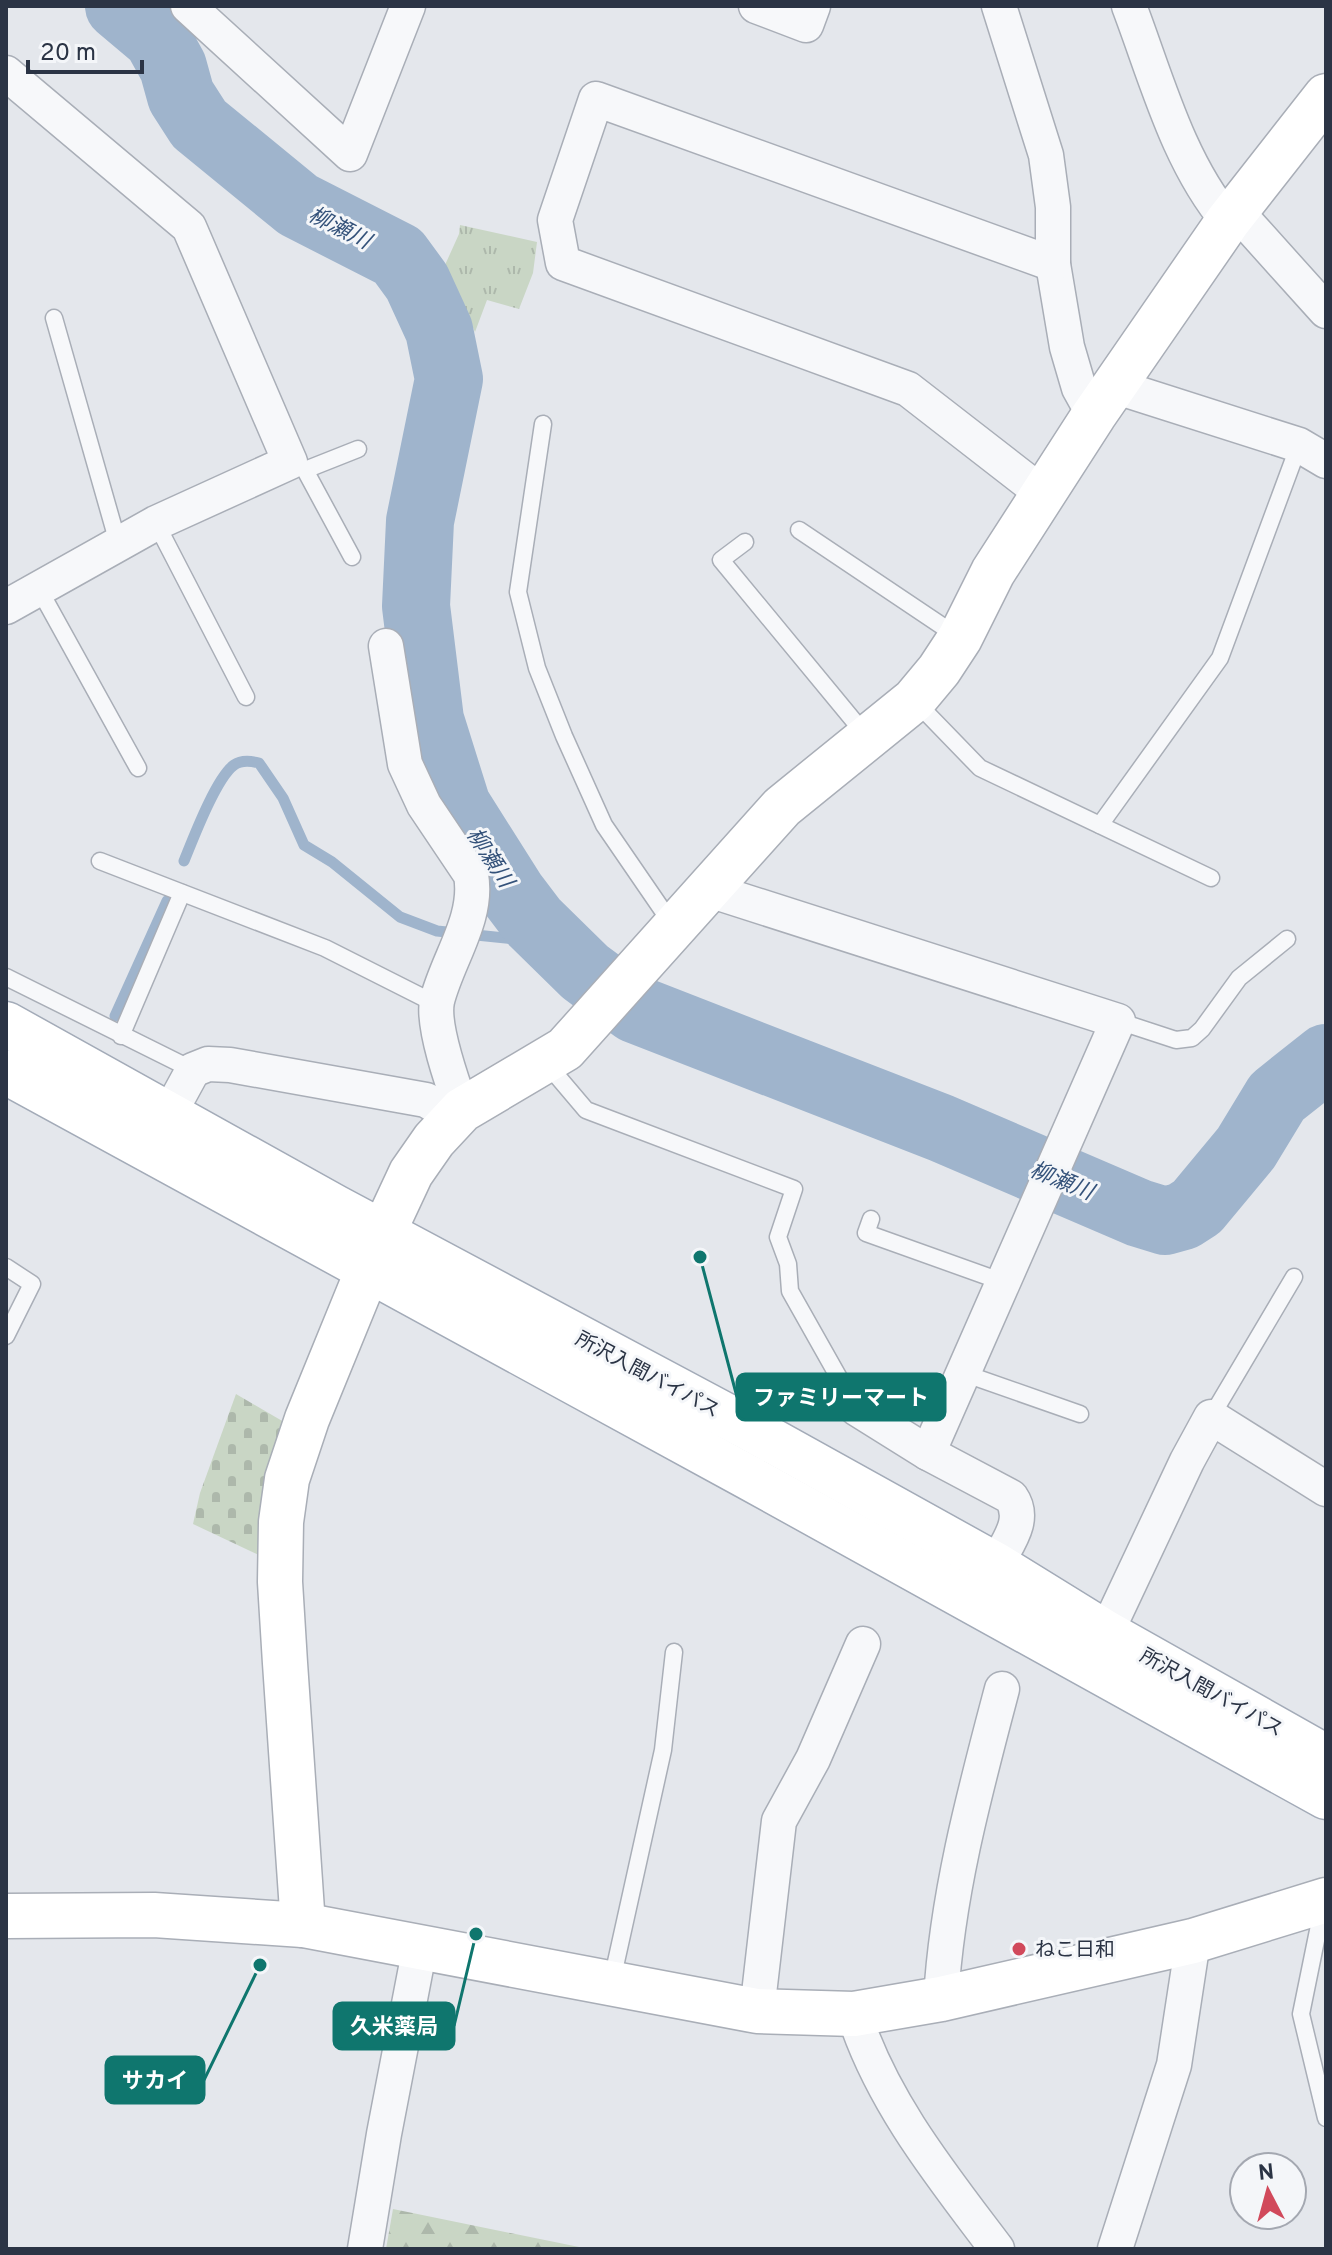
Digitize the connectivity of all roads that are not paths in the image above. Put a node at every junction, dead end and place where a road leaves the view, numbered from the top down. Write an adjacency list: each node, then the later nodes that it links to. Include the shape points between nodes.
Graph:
1 (188, 6): 2 (street, via 350,154)
2 (408, 6)
3 (756, 6): 4 (street, via 806,25)
4 (813, 6)
5 (999, 6): 10 (street, via 1046,155)
6 (1129, 6): 9 (street, via 1188,160 1210,200)
7 (6, 73): 17 (street, via 189,227)
8 (1326, 96): 9 (street)
9 (1232, 216): 11 (street); 13 (street)
10 (1053, 264): 13 (street, via 1079,388); 18 (street, via 596,99 555,220 563,263 908,389)
11 (1326, 311)
12 (54, 318): 22 (lane)
13 (1104, 401): 15 (street); 18 (street)
14 (543, 424): 37 (lane, via 518,592 537,668 604,825)
15 (1316, 448): 32 (lane, via 1220,658)
16 (358, 449): 17 (lane)
17 (297, 466): 19 (street); 23 (lane)
18 (1042, 493): 26 (street)
19 (156, 523): 22 (street); 28 (lane)
20 (799, 530): 26 (lane)
21 (745, 542): 30 (lane, via 721,560)
22 (118, 543): 24 (street)
23 (352, 557)
24 (39, 589): 25 (street); 31 (lane)
25 (6, 607)
26 (960, 638): 29 (street)
27 (386, 646): 40 (street, via 405,764 424,805 471,875 474,889)
28 (246, 697)
29 (914, 700): 30 (street); 32 (lane, via 980,768)
30 (869, 739): 35 (street, via 782,807)
31 (138, 768)
32 (1100, 825): 34 (lane)
33 (100, 861): 36 (lane)
34 (1211, 878)
35 (709, 890): 37 (street); 41 (street)
36 (182, 893): 40 (lane, via 325,948); 43 (lane)
37 (675, 929): 44 (street, via 582,1033)
38 (1287, 939): 41 (lane, via 1239,978 1192,1038 1176,1040)
39 (6, 977): 43 (lane)
40 (436, 1004): 47 (street)
41 (1118, 1021): 53 (street)
42 (6, 1024): 48 (street, 所沢入間バイパス)
43 (121, 1036): 45 (lane)
44 (546, 1063): 47 (street); 56 (lane, via 586,1110 794,1189 778,1237 790,1291)
45 (193, 1070): 47 (street, via 230,1065 426,1100); 48 (street)
46 (6, 1072): 50 (street, 所沢入間バイパス)
47 (458, 1113): 50 (street, via 411,1173)
48 (169, 1114): 50 (street, 所沢入間バイパス)
49 (871, 1219): 53 (lane, via 866,1233)
50 (376, 1252): 61 (street, 所沢入間バイパス, via 749,1428); 67 (street, 所沢入間バイパス); 70 (street, via 307,1419 287,1479 281,1522)
51 (6, 1267): 54 (lane, via 32,1284)
52 (1294, 1277): 58 (lane)
53 (1003, 1282): 55 (street)
54 (6, 1336)
55 (963, 1373): 57 (lane); 59 (street)
56 (856, 1408): 59 (street)
57 (1080, 1414)
58 (1211, 1417): 60 (street); 62 (street)
59 (928, 1453): 61 (street, via 1011,1497 1019,1518)
60 (1326, 1489)
61 (996, 1565): 62 (street, 所沢入間バイパス)
62 (1106, 1633): 66 (street, 所沢入間バイパス)
63 (863, 1644): 75 (street, via 813,1759 779,1821)
64 (674, 1652): 73 (lane, via 663,1750)
65 (1002, 1689): 74 (street, via 970,1815 944,1953)
66 (1326, 1757)
67 (1326, 1797)
68 (1325, 1900): 71 (street); 77 (lane, via 1301,2014)
69 (6, 1916): 70 (street, via 154,1915)
70 (303, 1925): 72 (street)
71 (1193, 1941): 74 (street); 80 (street, via 1174,2065)
72 (420, 1947): 73 (street); 78 (street)
73 (611, 1983): 75 (street)
74 (941, 1999): 76 (street)
75 (757, 2011): 76 (street)
76 (854, 2014): 79 (street, via 865,2048 902,2117)
77 (1326, 2118)
78 (365, 2249)
79 (997, 2249)
80 (1115, 2249)

